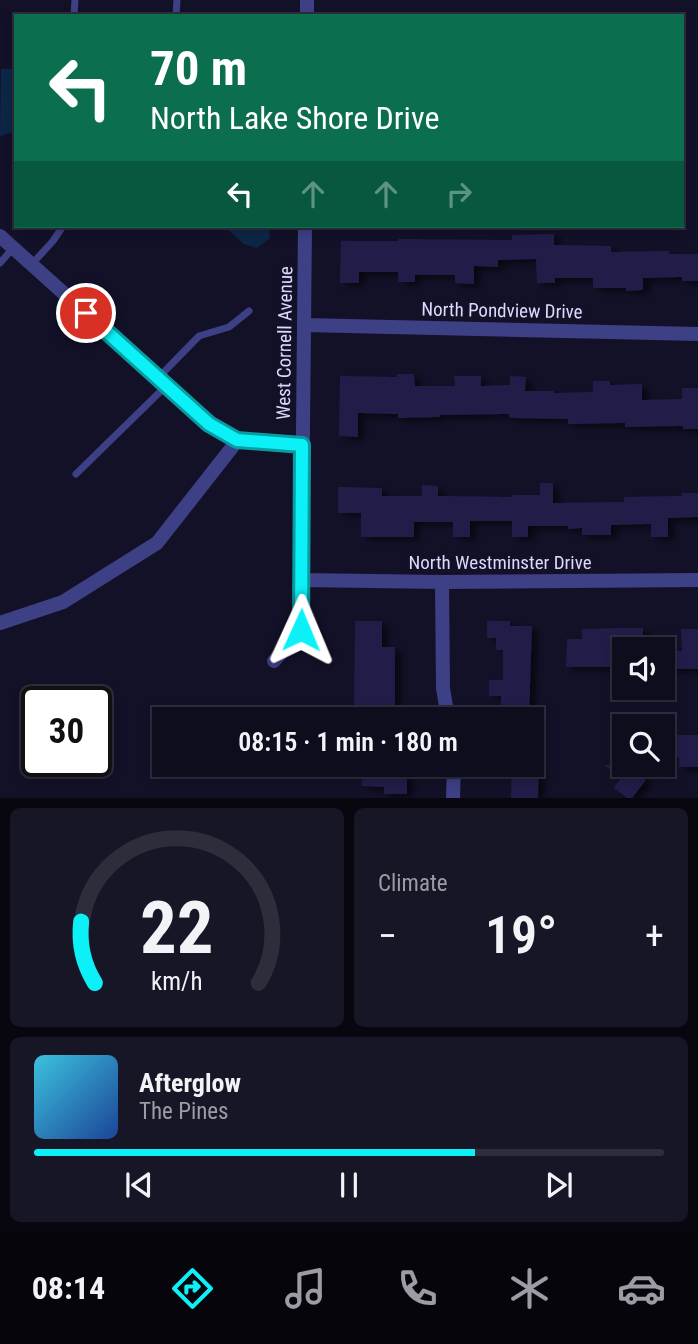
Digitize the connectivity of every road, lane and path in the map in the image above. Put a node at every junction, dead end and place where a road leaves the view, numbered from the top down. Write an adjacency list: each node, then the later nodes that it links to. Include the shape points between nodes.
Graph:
1 (61, 228): 6 (lane)
2 (305, 228): 8 (street, West Cornell Avenue)
3 (0, 236): 4 (street)
4 (13, 247): 5 (lane); 6 (street)
5 (0, 263)
6 (32, 264): 10 (street)
7 (249, 310): 10 (lane, via 229,327 199,337)
8 (304, 326): 9 (street, North Pondview Drive); 12 (street, West Cornell Avenue)
9 (698, 334)
10 (162, 381): 11 (street, via 209,424); 13 (lane)
11 (237, 440): 12 (street); 17 (street, via 157,543 63,602)
12 (302, 445): 14 (street, West Cornell Avenue)
13 (76, 474)
14 (302, 580): 16 (street, North Westminster Drive); 18 (street, West Cornell Avenue, via 301,630)
15 (698, 580): 16 (street, North Westminster Drive)
16 (442, 582): 19 (street)
17 (0, 623)
18 (274, 661)
19 (446, 707)
20 (454, 777): 21 (street)
21 (453, 798)

